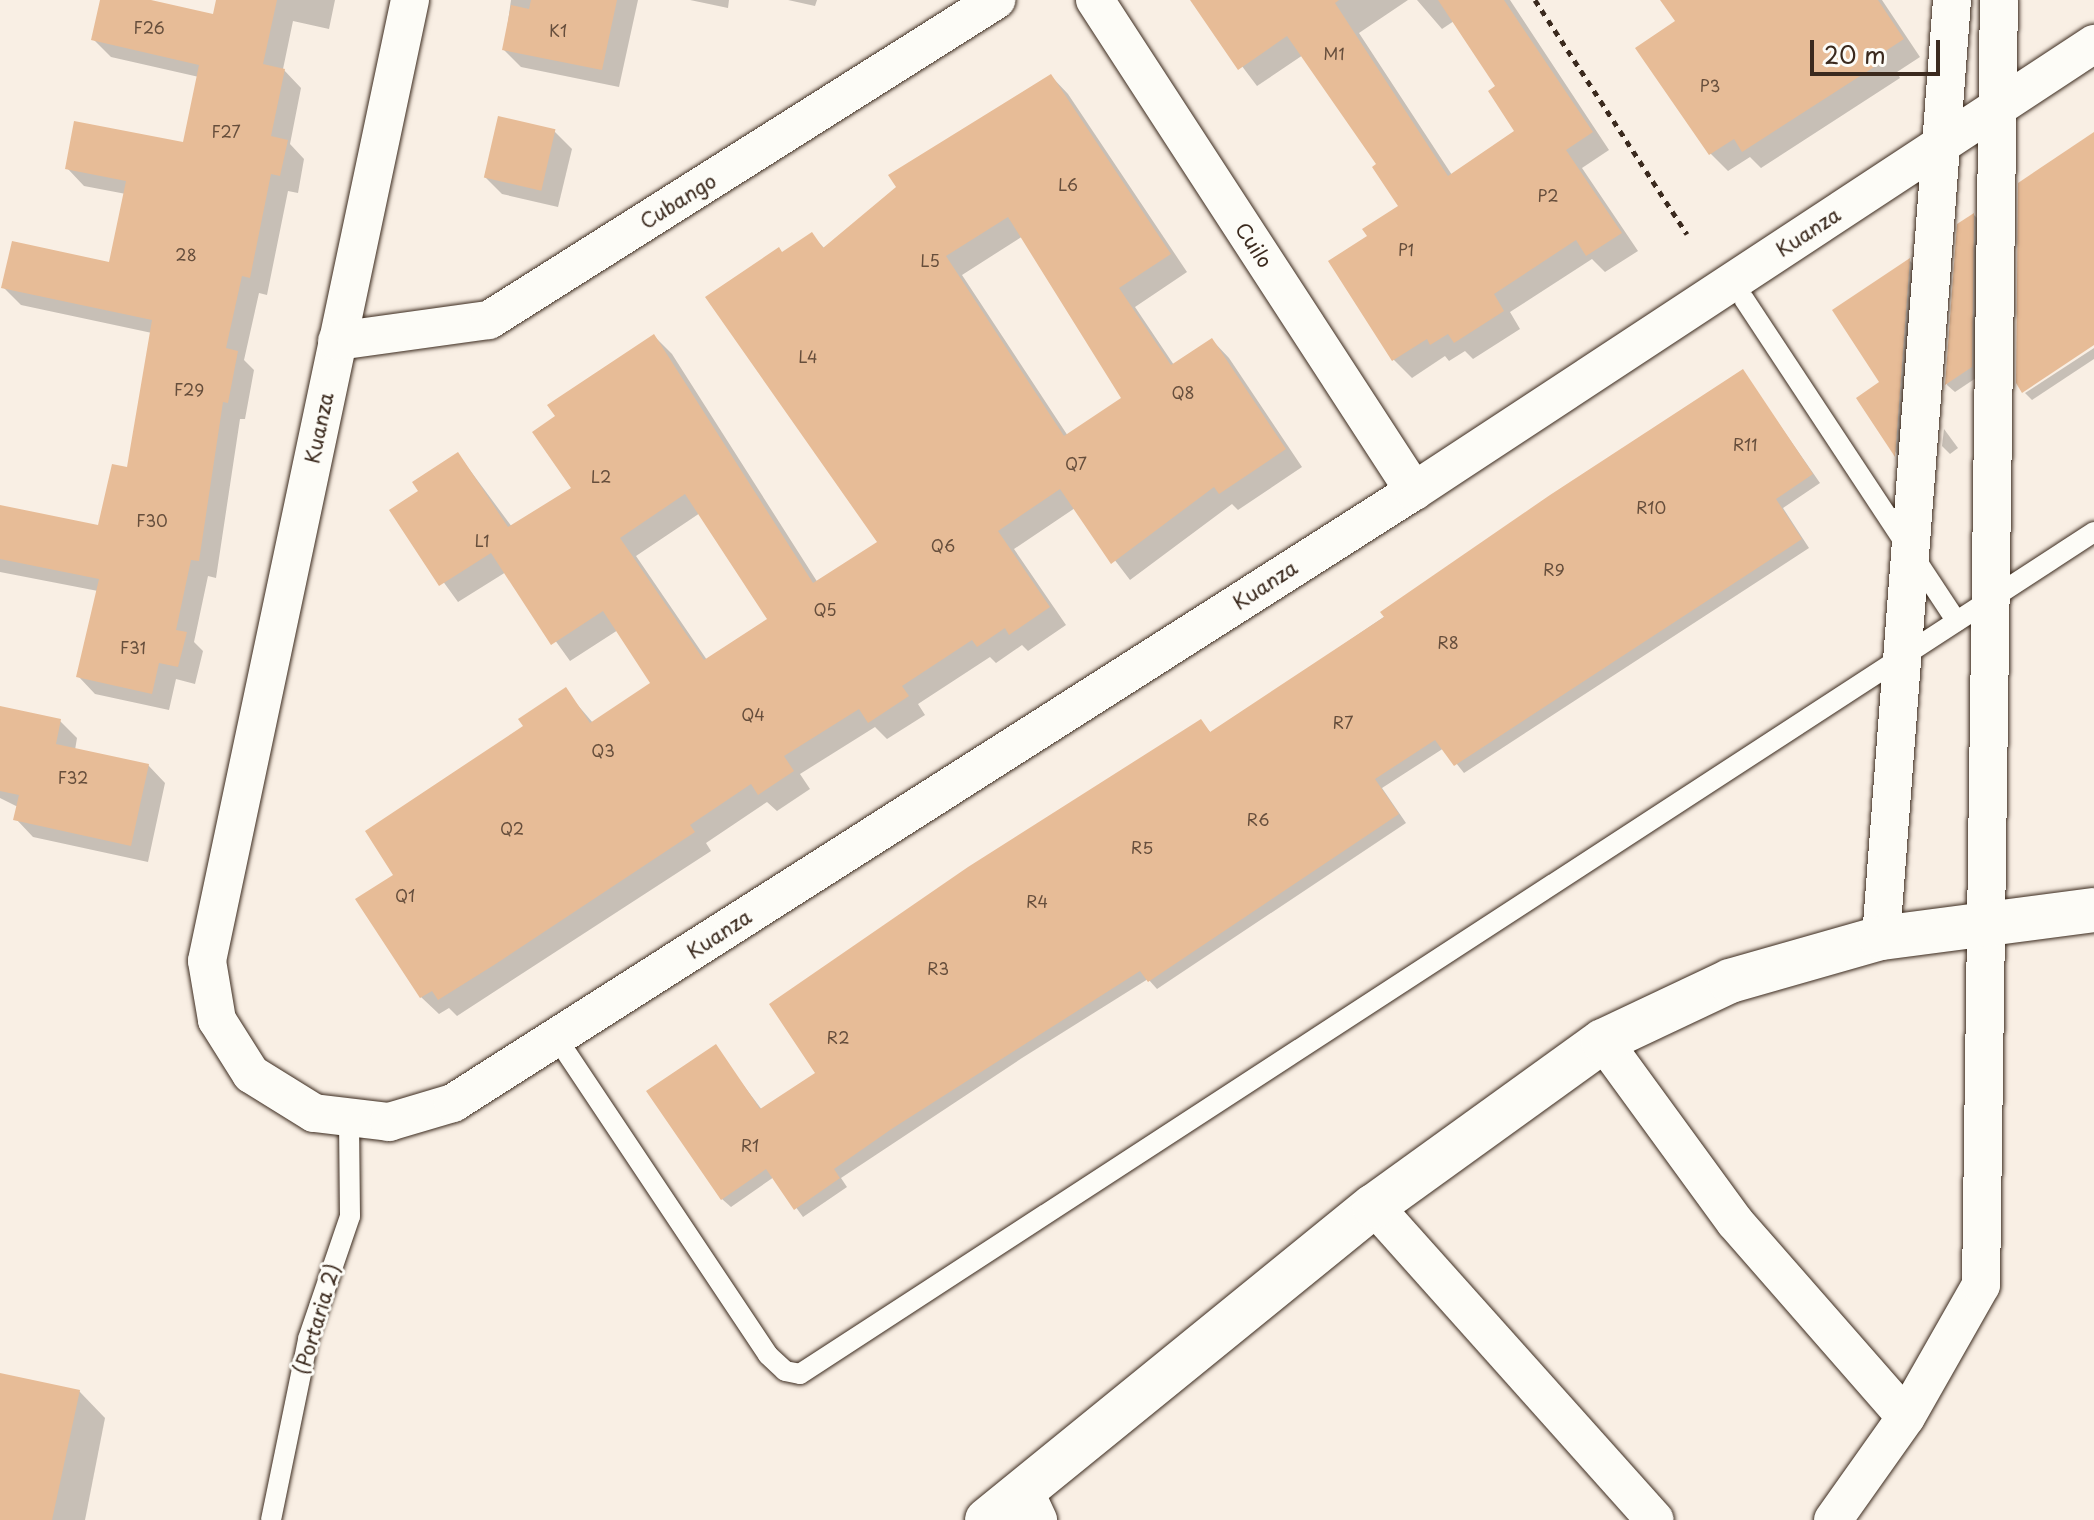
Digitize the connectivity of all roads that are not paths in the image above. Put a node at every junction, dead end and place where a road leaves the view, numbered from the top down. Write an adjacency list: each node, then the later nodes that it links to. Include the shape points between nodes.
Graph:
1 (410, 0): 8 (street, Kuanza)
2 (996, 0): 8 (street, Cubango, via 489,320)
3 (1095, 0): 9 (street, Cuilo)
4 (1952, 0): 13 (street)
5 (1999, 0): 18 (street, via 1981,1285)
6 (2094, 44): 9 (street, Kuanza)
7 (1744, 299): 11 (lane)
8 (337, 341): 16 (street, Kuanza, via 207,961 217,1020 251,1074 314,1113)
9 (1414, 491): 14 (street, Kuanza)
10 (2094, 532): 11 (lane)
11 (1956, 621): 14 (lane, via 800,1374 785,1371 768,1355)
12 (2094, 910): 13 (street)
13 (1881, 938): 15 (street, via 1730,981)
14 (556, 1037): 16 (street, Kuanza, via 453,1103 389,1122)
15 (1603, 1041): 17 (street); 18 (street, via 1735,1222)
16 (349, 1117): 20 (lane, (Portaria 2), via 350,1216 308,1339)
17 (1374, 1206): 19 (street); 22 (street)
18 (1906, 1417): 23 (street)
19 (1031, 1506): 21 (street)
20 (271, 1520)
21 (987, 1520)
22 (1655, 1520)
23 (1833, 1520)

